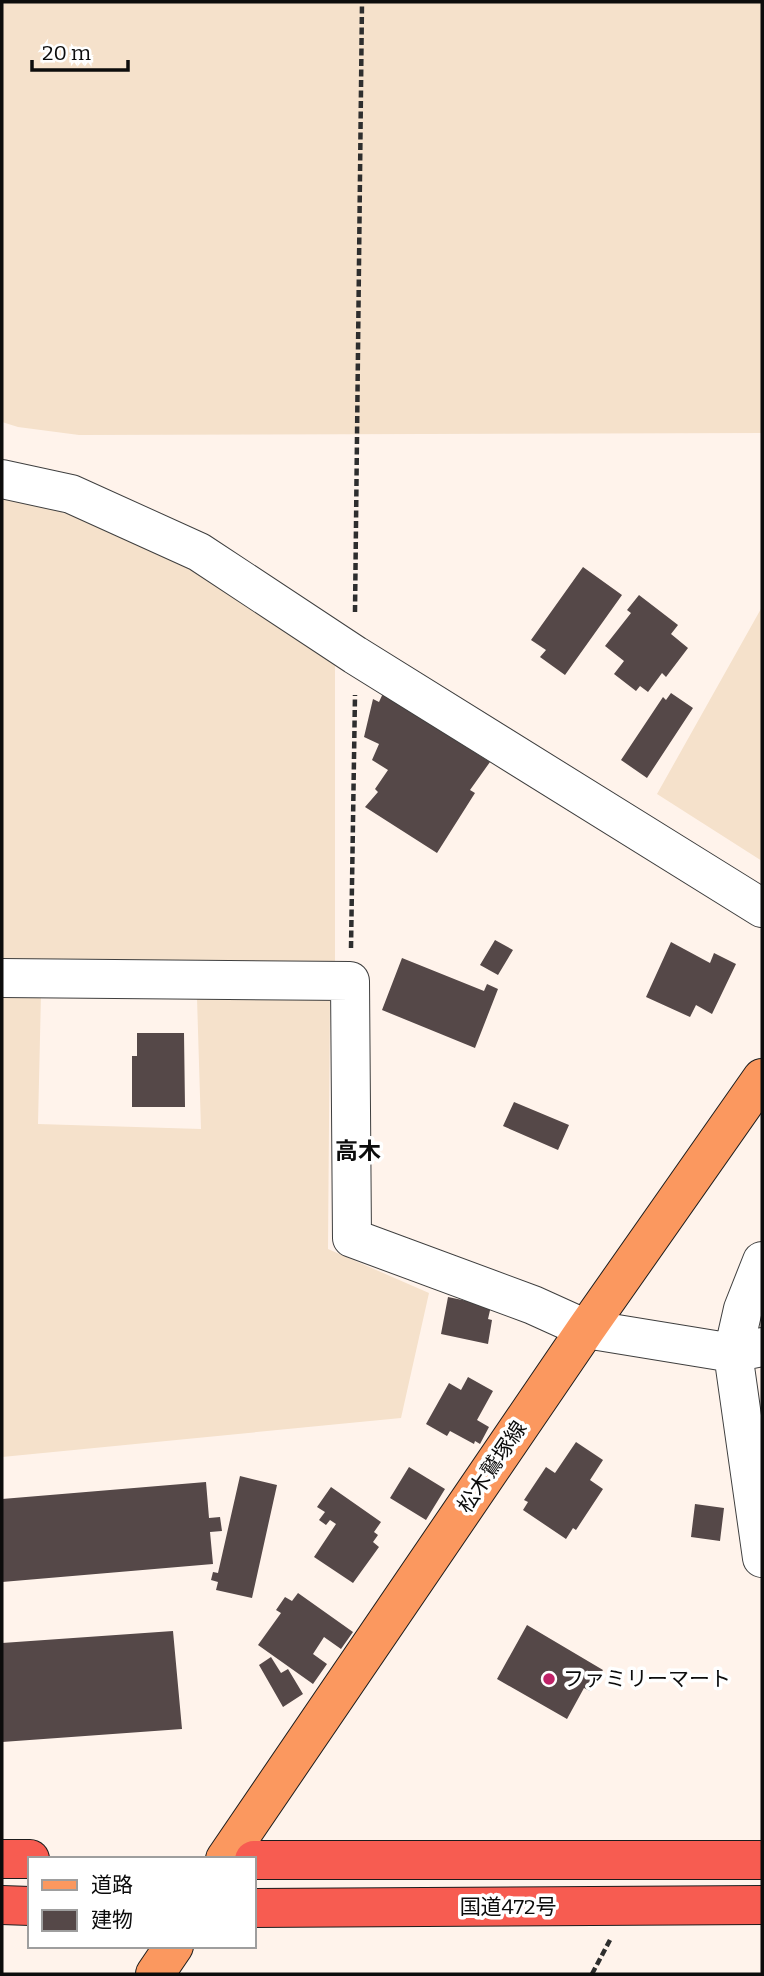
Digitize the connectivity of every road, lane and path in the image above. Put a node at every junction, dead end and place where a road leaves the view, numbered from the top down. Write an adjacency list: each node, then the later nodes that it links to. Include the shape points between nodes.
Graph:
1 (362, 2): 3 (path)
2 (2, 479): 3 (street, via 71,494 199,552)
3 (355, 654): 4 (street); 6 (path)
4 (762, 908)
5 (2, 978): 6 (street)
6 (350, 981): 9 (street, via 352,1238)
7 (762, 1078): 9 (main road, 松木鷲塚線)
8 (762, 1261): 10 (street, via 743,1309)
9 (586, 1329): 10 (street); 13 (main road, 松木鷲塚線)
10 (747, 1350): 11 (street)
11 (757, 1492): 12 (street)
12 (762, 1558)
13 (226, 1857)
14 (2, 1859): 15 (highway)
15 (28, 1859)
16 (256, 1860): 17 (highway)
17 (762, 1860)
18 (2, 1905): 20 (highway)
19 (762, 1905): 21 (highway, 国道472号)
20 (28, 1906)
21 (256, 1908)
22 (173, 1948): 23 (main road)
23 (155, 1974)

